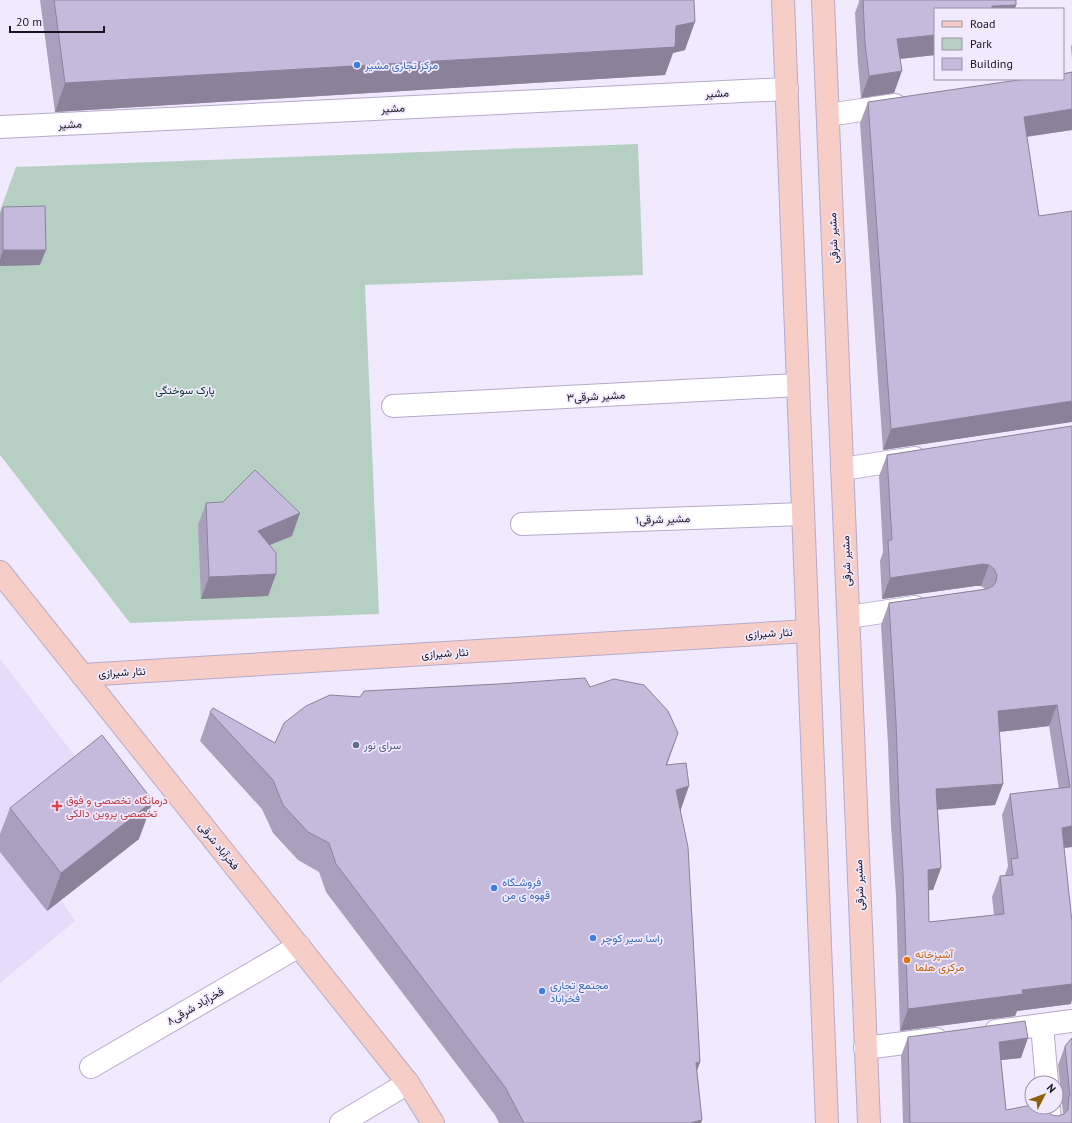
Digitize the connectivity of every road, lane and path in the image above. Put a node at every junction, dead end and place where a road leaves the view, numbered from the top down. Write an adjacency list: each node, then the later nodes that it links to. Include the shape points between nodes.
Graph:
1 (783, 0): 3 (main road)
2 (823, 0): 5 (main road, مشیر شرقی)
3 (786, 89): 6 (street, مشیر); 7 (main road)
4 (914, 102): 5 (street)
5 (828, 115): 10 (main road, مشیر شرقی)
6 (0, 127)
7 (798, 385): 8 (street, ۳مشیر شرقی); 11 (main road)
8 (393, 406)
9 (934, 455): 10 (street)
10 (842, 469): 15 (main road, مشیر شرقی)
11 (803, 514): 12 (street, ۱مشیر شرقی); 16 (main road)
12 (522, 524)
13 (0, 572): 17 (main road, فخرآباد شرقی)
14 (932, 604): 15 (street)
15 (849, 617): 23 (main road, مشیر شرقی)
16 (808, 631): 17 (main road, نثار شیرازی); 29 (main road)
17 (82, 675): 18 (main road, فخرآباد شرقی)
18 (298, 946): 24 (street, فخرآباد شرقی۸); 26 (main road, فخرآباد شرقی)
19 (1072, 1020): 20 (street)
20 (1042, 1025): 21 (street); 25 (street)
21 (980, 1033)
22 (957, 1036): 23 (street)
23 (865, 1048): 30 (main road, مشیر شرقی)
24 (91, 1067)
25 (1046, 1075)
26 (408, 1083): 27 (street); 28 (main road, فخرآباد شرقی)
27 (341, 1123)
28 (433, 1123)
29 (827, 1123)
30 (869, 1123)

